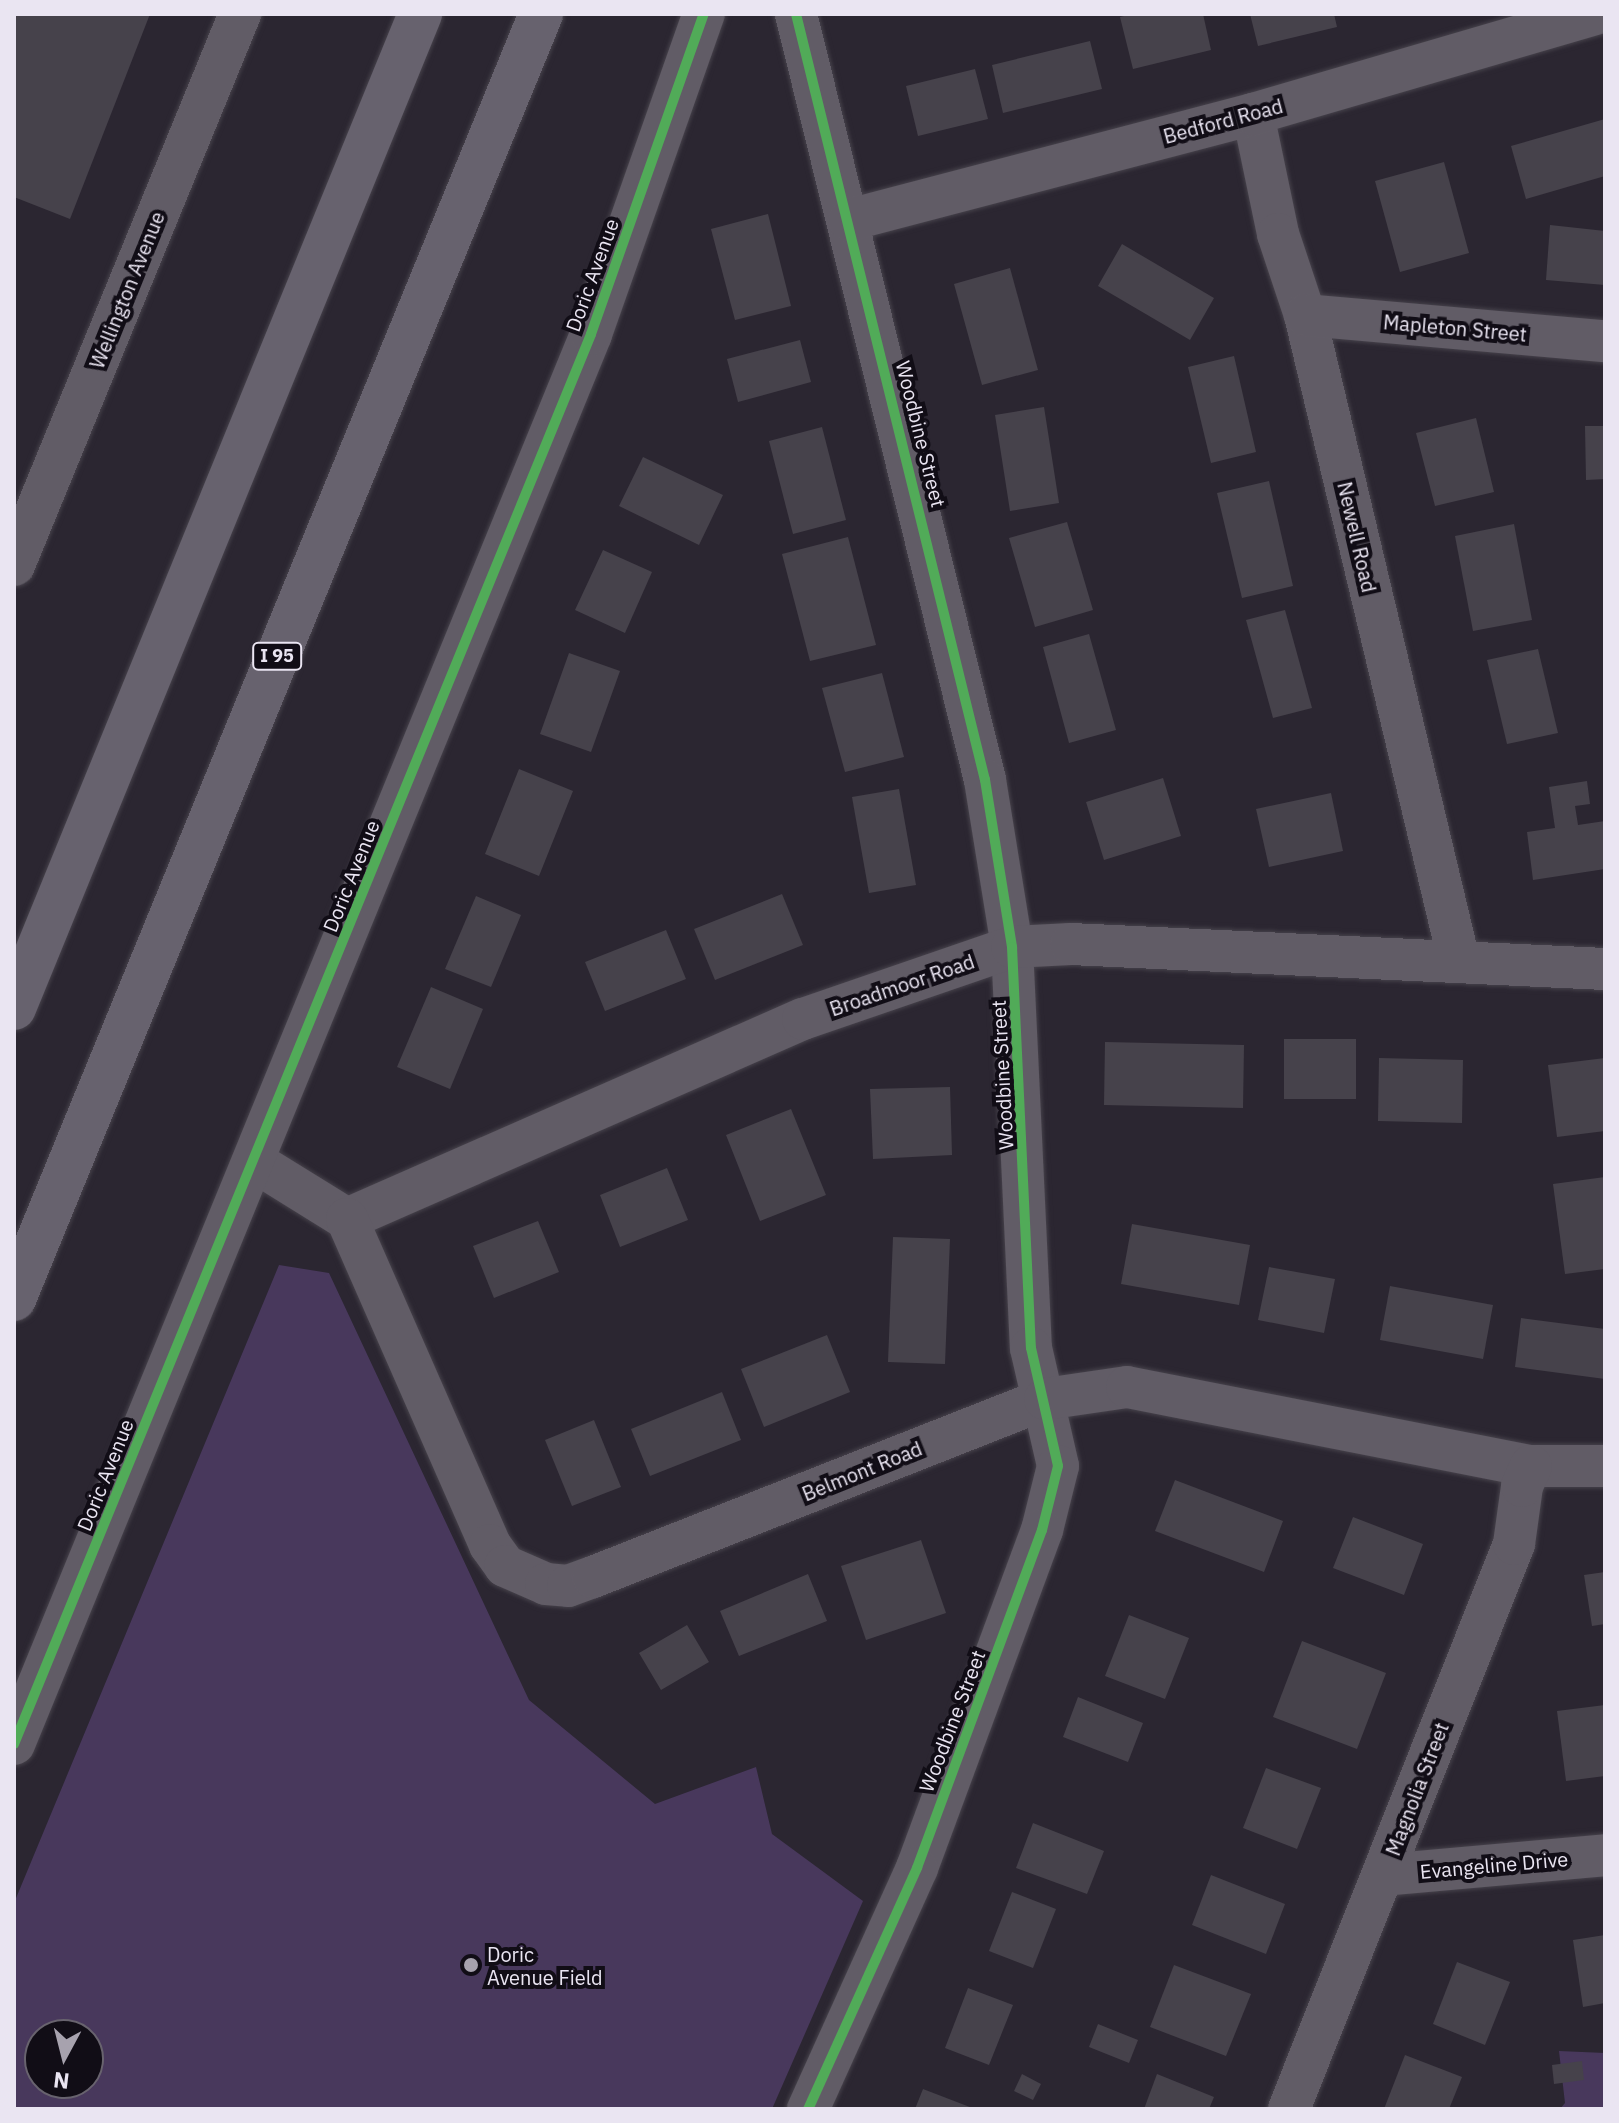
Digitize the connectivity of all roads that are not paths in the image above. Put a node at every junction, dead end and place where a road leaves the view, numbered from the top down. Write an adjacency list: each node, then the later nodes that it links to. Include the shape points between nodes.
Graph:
1 (240, 14): 11 (street, Wellington Avenue)
2 (420, 14): 15 (highway)
3 (541, 14): 18 (highway, I 95)
4 (704, 14): 16 (street, Doric Avenue, via 591,334)
5 (796, 14): 8 (street, Woodbine Street)
6 (1594, 14): 7 (street, Bedford Road)
7 (1253, 114): 8 (street, Bedford Road); 9 (street, Newell Road, via 1278,234)
8 (849, 220): 12 (street, Woodbine Street, via 968,705)
9 (1305, 315): 10 (street, Mapleton Street); 13 (street, Newell Road)
10 (1605, 341)
11 (14, 565)
12 (1012, 947): 13 (street, Broadmoor Road, via 1071,944); 17 (street, Broadmoor Road, via 803,1019); 19 (street, Woodbine Street, via 1031,1348)
13 (1459, 961): 14 (street, Broadmoor Road)
14 (1605, 969)
15 (14, 1008)
16 (255, 1162): 17 (street); 22 (street, Doric Avenue)
17 (347, 1219): 19 (street, Belmont Road, via 490,1545 505,1566 546,1584 568,1586 593,1577)
18 (14, 1299)
19 (1045, 1399): 20 (street, Belmont Road, via 1127,1387); 25 (street, Woodbine Street, via 1058,1466 1042,1530 917,1868)
20 (1531, 1466): 21 (street, Belmont Road); 24 (street, Magnolia Street, via 1522,1486 1514,1544)
21 (1605, 1466)
22 (14, 1744)
23 (1605, 1855): 24 (street, Evangeline Drive)
24 (1383, 1875): 26 (street, Magnolia Street)
25 (808, 2109)
26 (1289, 2109)

